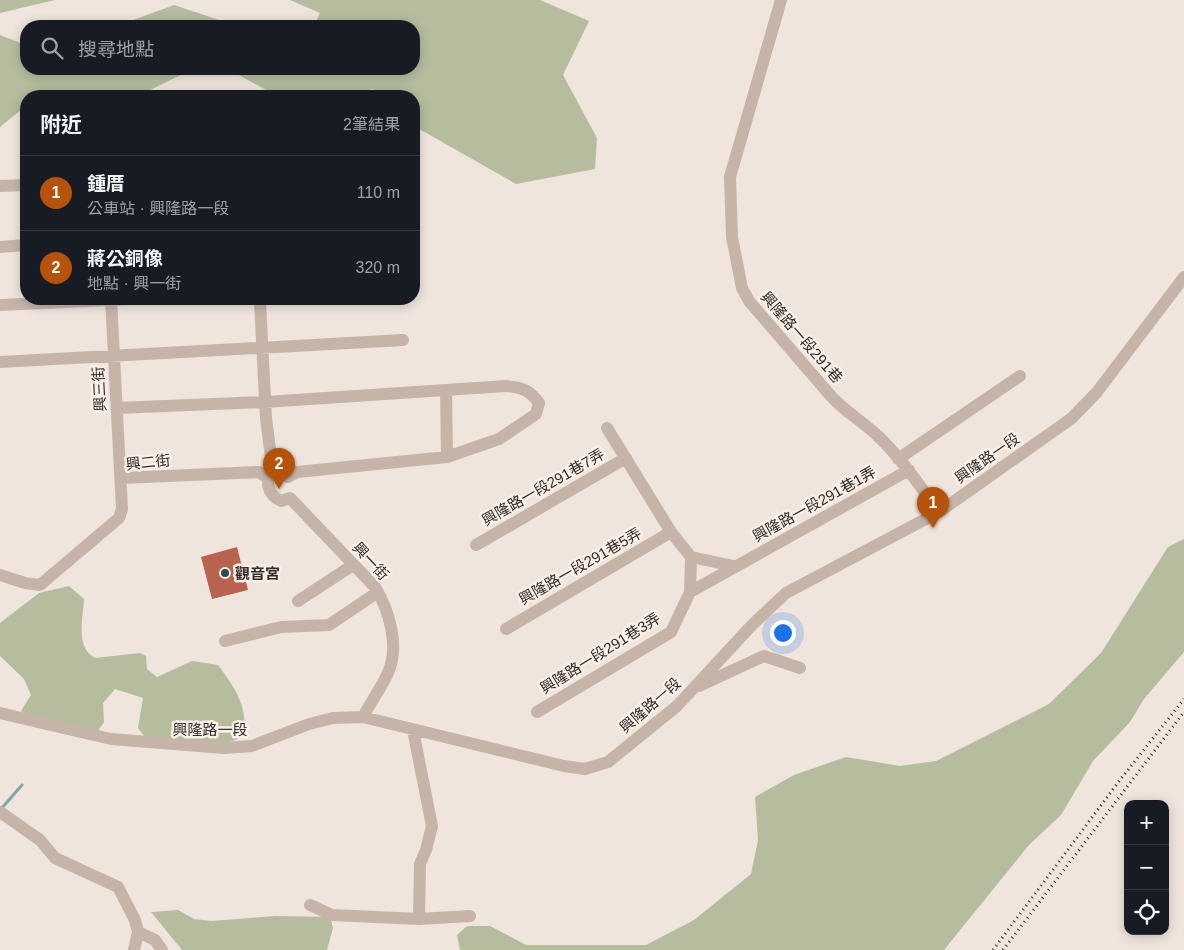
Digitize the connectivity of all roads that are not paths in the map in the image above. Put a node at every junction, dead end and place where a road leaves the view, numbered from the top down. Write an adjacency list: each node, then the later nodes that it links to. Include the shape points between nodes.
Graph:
1 (781, 0): 22 (street, 興隆路一段291巷, via 730,177 732,237 742,288 749,301 840,406 878,436)
2 (20, 185): 3 (street)
3 (0, 186)
4 (20, 245): 5 (street)
5 (0, 246)
6 (1184, 277): 28 (street, 興隆路一段, via 1098,392 1072,418)
7 (20, 305): 10 (street)
8 (111, 305): 13 (street, 興三街)
9 (259, 305): 12 (street)
10 (0, 306)
11 (403, 340): 12 (street)
12 (262, 348): 13 (street); 17 (street)
13 (114, 356): 14 (street); 18 (street, 興三街)
14 (0, 362)
15 (1020, 376): 22 (street)
16 (446, 390): 17 (street); 20 (street); 20 (street, via 521,387 533,394 539,403 536,414 499,438)
17 (265, 402): 18 (street); 24 (street)
18 (117, 408): 26 (street, 興三街)
19 (607, 428): 21 (street)
20 (447, 457): 25 (street, via 297,472)
21 (626, 458): 29 (street); 30 (street, 興隆路一段291巷7弄)
22 (898, 459): 23 (street, 興隆路一段291巷)
23 (909, 470): 28 (street, 興隆路一段291巷); 33 (street, 興隆路一段291巷1弄)
24 (270, 475): 25 (street); 26 (street, 興二街, via 258,472); 27 (street, via 268,489 273,497 281,501)
25 (288, 477): 27 (street, via 292,484)
26 (121, 478): 34 (street, 興二街, via 122,509 119,518 40,584)
27 (290, 498): 32 (street, 興一街)
28 (939, 512): 41 (street, 興隆路一段, via 786,593)
29 (671, 532): 31 (street); 38 (street, 興隆路一段291巷5弄)
30 (476, 545)
31 (691, 557): 33 (street); 36 (street)
32 (353, 565): 35 (street, 興一街); 37 (street)
33 (734, 566): 36 (street, 興隆路一段291巷1弄)
34 (0, 575)
35 (378, 592): 39 (street, via 328,625 281,627); 44 (street, 興一街, via 391,626 392,659)
36 (690, 592): 42 (street, 興隆路一段291巷3弄, via 671,632)
37 (298, 601)
38 (506, 628)
39 (224, 641)
40 (800, 668): 41 (street, via 764,656)
41 (694, 688): 45 (street, 興隆路一段, via 608,762 585,769)
42 (537, 712)
43 (0, 713): 44 (street, 興隆路一段, via 111,739 224,748 252,746 333,718)
44 (363, 717): 45 (street, 興隆路一段)
45 (412, 730): 49 (street, via 432,826 420,864)
46 (2, 813): 50 (street, via 40,840 55,858 118,887)
47 (310, 905): 49 (street, via 332,915)
48 (470, 916): 49 (street)
49 (419, 919)
50 (138, 932): 51 (street); 52 (street, via 155,940)
51 (134, 950)
52 (162, 950)

